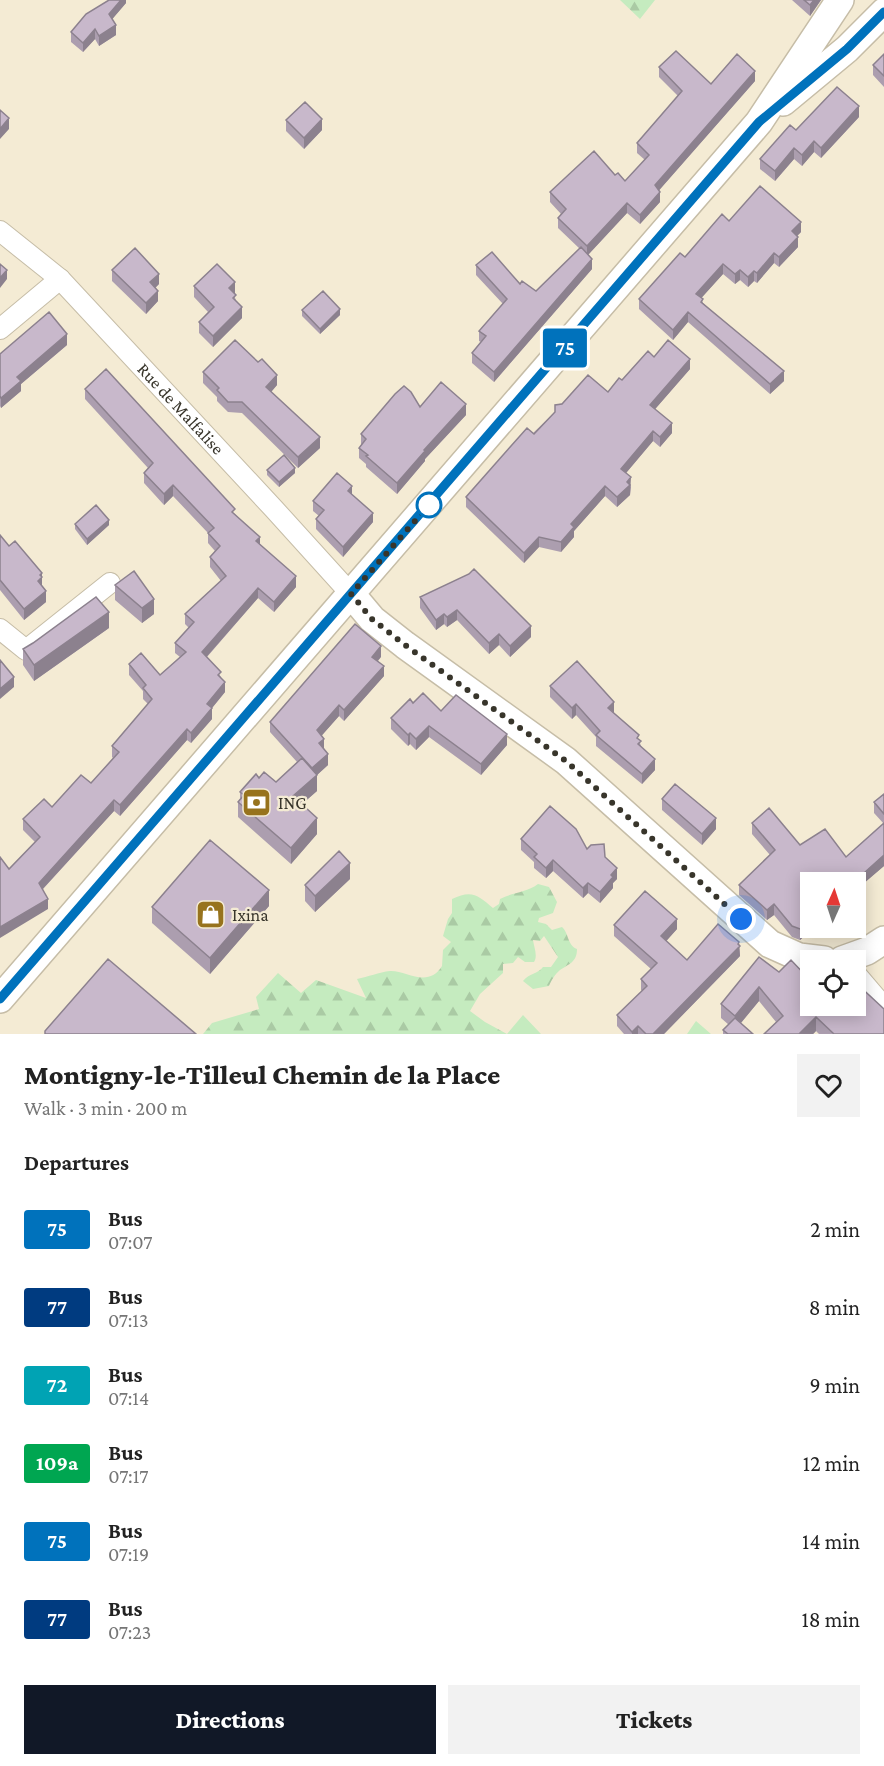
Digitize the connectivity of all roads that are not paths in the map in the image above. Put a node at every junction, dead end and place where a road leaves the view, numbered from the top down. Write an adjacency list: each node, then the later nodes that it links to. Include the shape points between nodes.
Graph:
1 (840, 0): 3 (main road)
2 (884, 12): 3 (main road, via 847,49)
3 (759, 122): 8 (main road)
4 (0, 231): 5 (street, Rue de Malfalise)
5 (60, 279): 6 (street); 8 (street, Rue de Malfalise)
6 (0, 329)
7 (110, 583): 9 (street, via 26,650)
8 (351, 594): 12 (main road, via 372,619 405,645 566,761 770,944); 14 (main road)
9 (0, 629)
10 (884, 940): 11 (main road)
11 (866, 951)
12 (800, 957)
13 (866, 987): 15 (street)
14 (0, 999)
15 (884, 1007)

